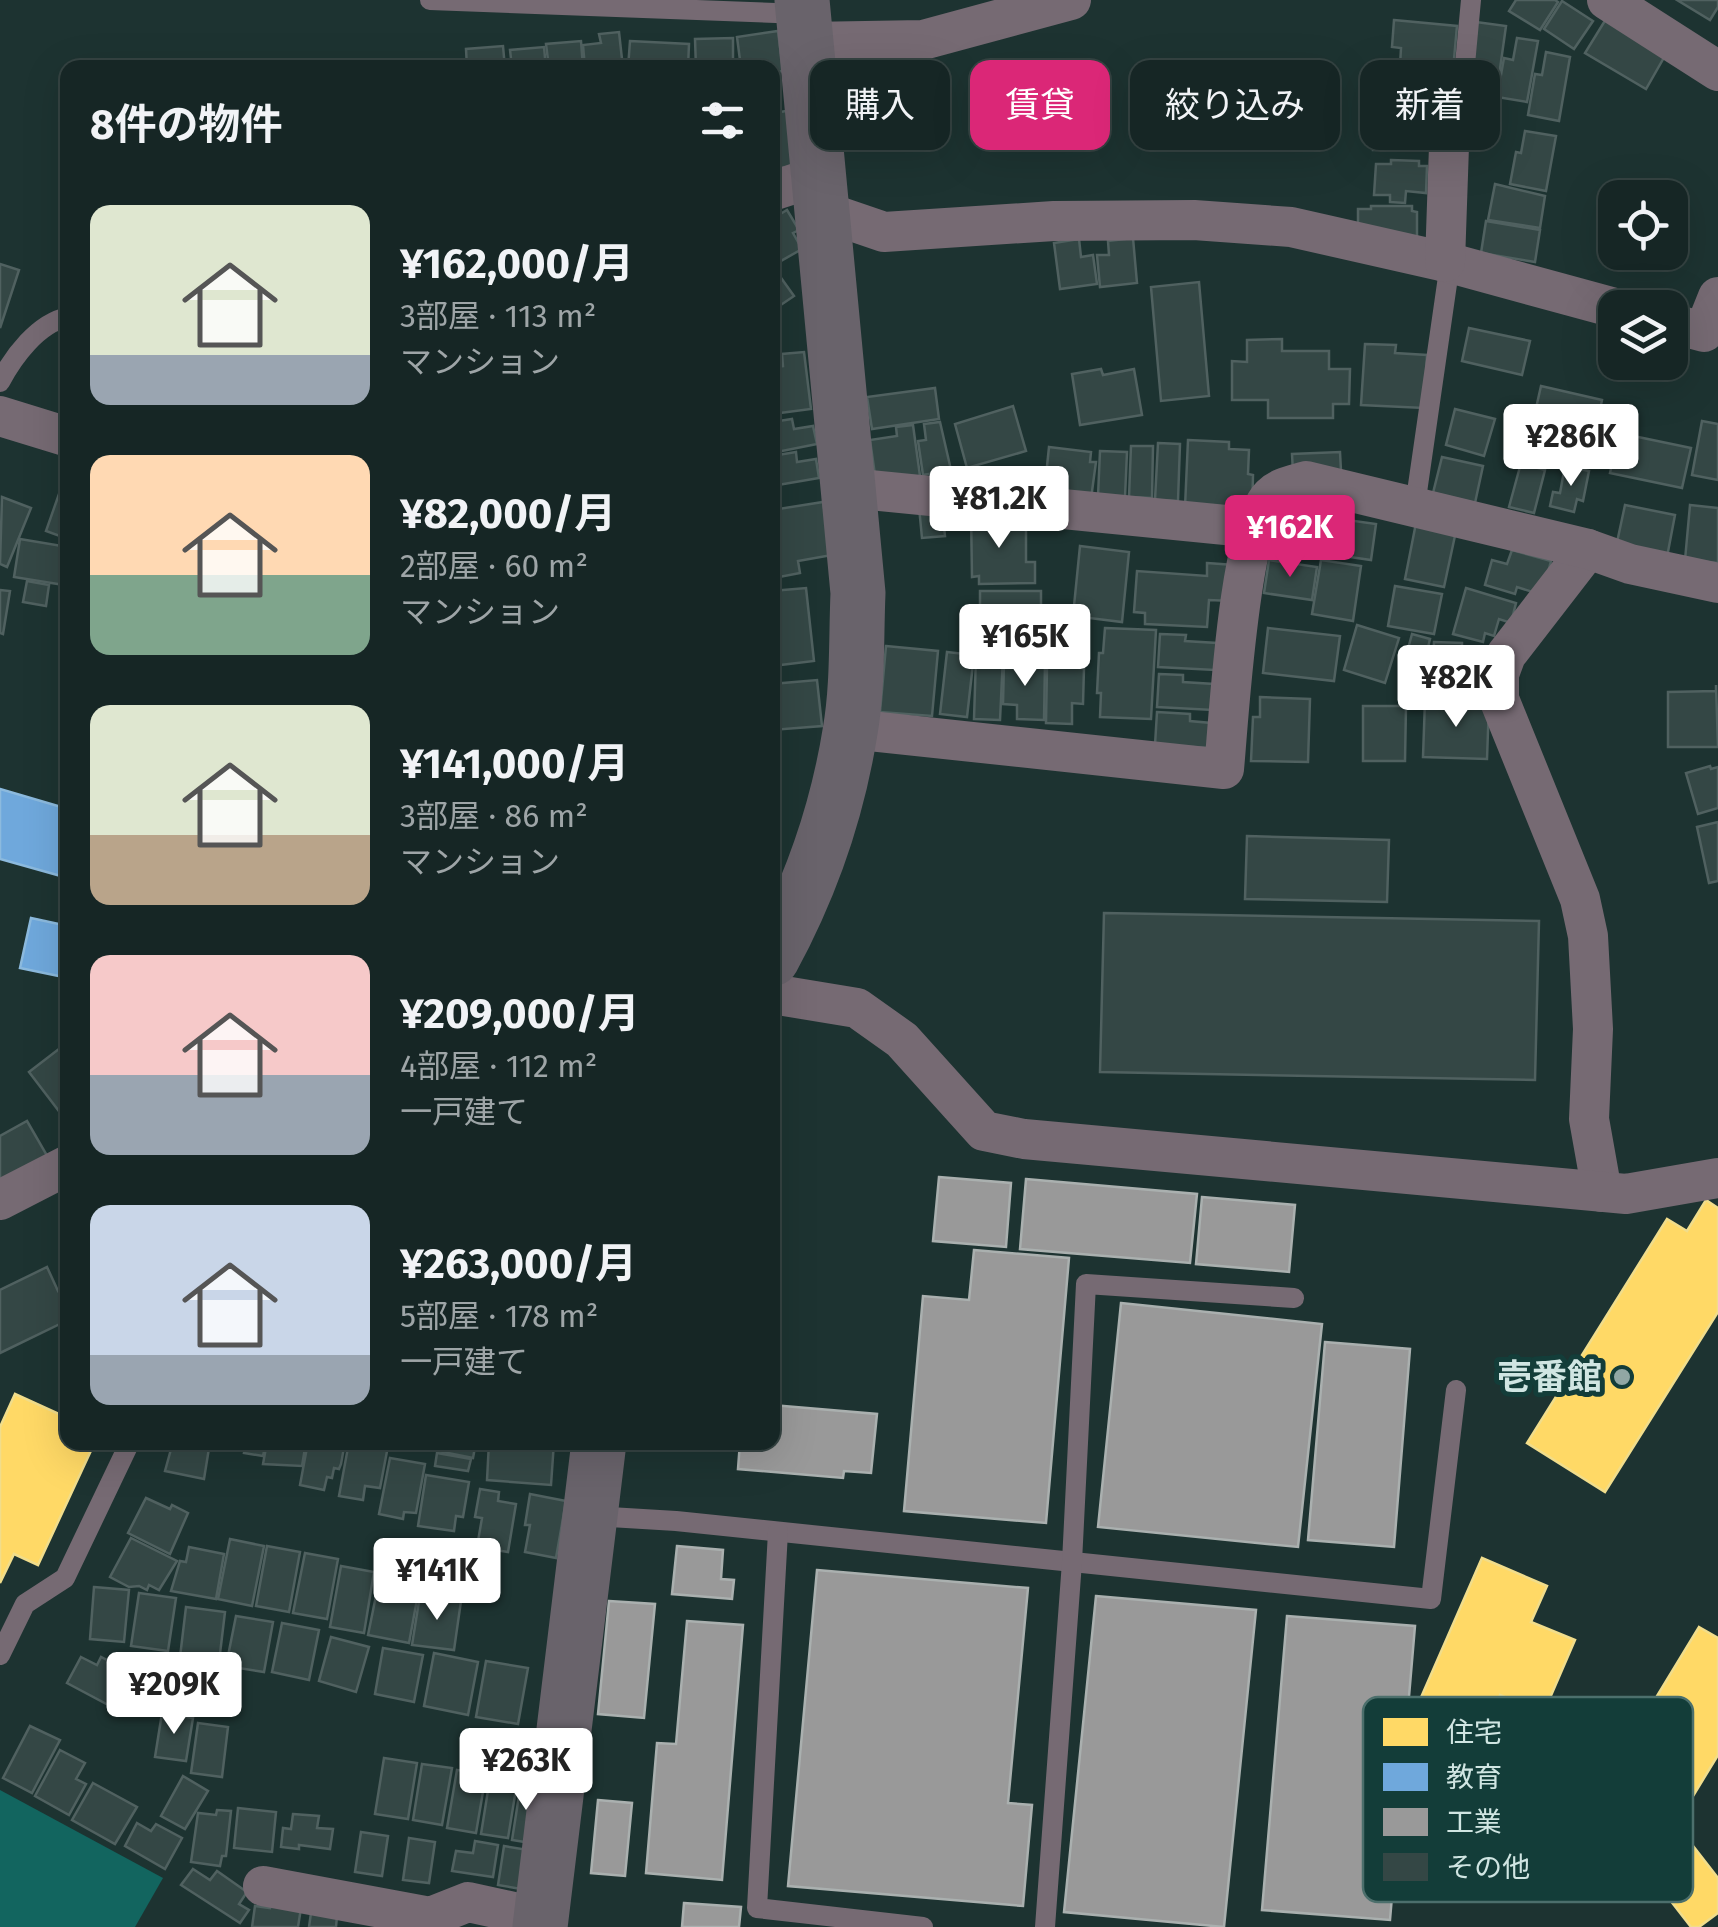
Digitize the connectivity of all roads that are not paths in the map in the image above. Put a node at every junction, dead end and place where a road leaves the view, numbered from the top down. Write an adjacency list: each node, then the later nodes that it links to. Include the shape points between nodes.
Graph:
1 (430, 0): 5 (lane)
2 (1071, 0): 5 (street, via 922,40)
3 (1471, 0): 6 (lane)
4 (1607, 0): 7 (street)
5 (804, 19): 9 (street)
6 (1465, 60)
7 (1718, 71)
8 (1450, 150): 10 (street)
9 (804, 194): 10 (street, via 842,218 884,232 1054,221 1233,223 1292,228); 17 (street)
10 (1448, 262): 12 (street); 18 (lane)
11 (1718, 298): 14 (street, via 1704,332)
12 (1598, 303)
13 (60, 319): 15 (lane, via 15,354)
14 (1688, 328)
15 (3, 412): 16 (street)
16 (60, 434)
17 (849, 488): 19 (street); 22 (street, via 858,593)
18 (1415, 506): 19 (street, via 1306,481 1268,498); 20 (street)
19 (1256, 528): 22 (street, via 1246,560 1224,769)
20 (1588, 549): 21 (street); 28 (street, via 1506,654 1499,699 1584,917 1593,1030 1588,1119)
21 (1718, 583)
22 (851, 729): 23 (street, via 830,827)
23 (789, 894): 24 (street)
24 (780, 928)
25 (780, 995): 28 (street, via 857,1008 902,1040 984,1131)
26 (60, 1168): 29 (street)
27 (1718, 1178): 28 (street)
28 (1602, 1192)
29 (0, 1200)
30 (1294, 1298): 36 (lane, via 1086,1284)
31 (1456, 1390): 36 (lane, via 1431,1599)
32 (126, 1450): 37 (lane, via 65,1578 25,1604)
33 (598, 1450): 34 (street)
34 (590, 1516): 35 (lane); 39 (street)
35 (778, 1532): 36 (lane); 40 (lane, via 757,1908)
36 (1072, 1562): 41 (lane)
37 (0, 1655)
38 (263, 1886): 39 (street, via 430,1917 468,1902)
39 (540, 1922)
40 (923, 1927)
41 (1045, 1927)

